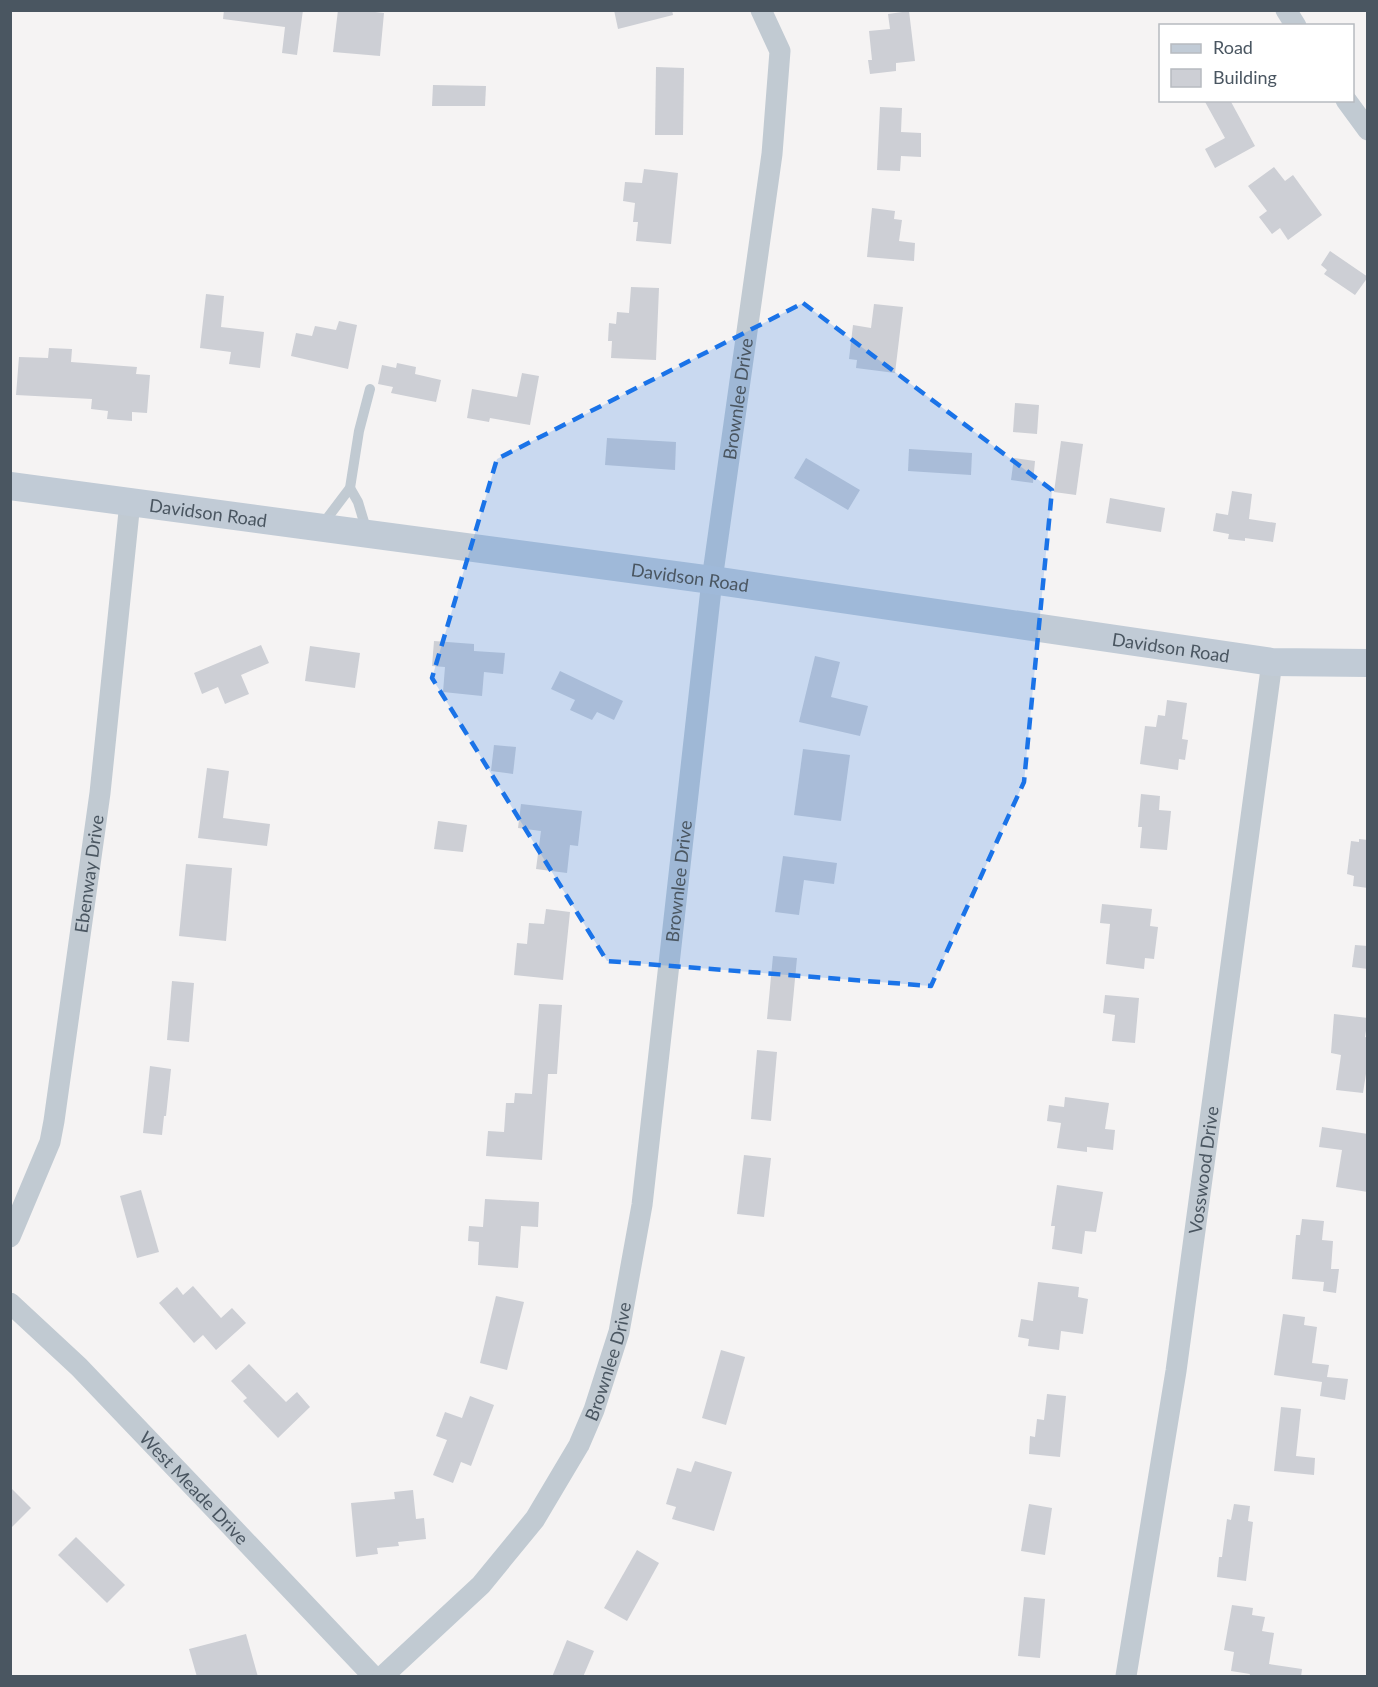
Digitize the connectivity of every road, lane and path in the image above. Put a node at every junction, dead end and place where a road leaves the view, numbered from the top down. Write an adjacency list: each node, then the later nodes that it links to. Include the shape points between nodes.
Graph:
1 (761, 10): 12 (street, Brownlee Drive, via 780,51 772,154)
2 (1286, 10): 3 (street)
3 (1295, 24)
4 (1347, 102): 5 (street)
5 (1368, 130)
6 (370, 389): 8 (lane)
7 (10, 486): 9 (street, Davidson Road)
8 (350, 488): 10 (lane); 11 (lane)
9 (130, 502): 10 (street, Davidson Road); 15 (street, Ebenway Drive, via 100,793 54,1121 50,1142)
10 (320, 528): 11 (street, Davidson Road)
11 (368, 534): 12 (street, Davidson Road)
12 (712, 580): 13 (street, Davidson Road); 18 (street, Brownlee Drive, via 642,1206 619,1332 579,1445 535,1518 481,1585)
13 (1272, 662): 14 (street, Davidson Road); 19 (street, Vosswood Drive, via 1176,1371)
14 (1368, 663)
15 (10, 1237)
16 (10, 1303): 17 (street, West Meade Drive, via 79,1366)
17 (373, 1677)
18 (383, 1677)
19 (1126, 1677)

